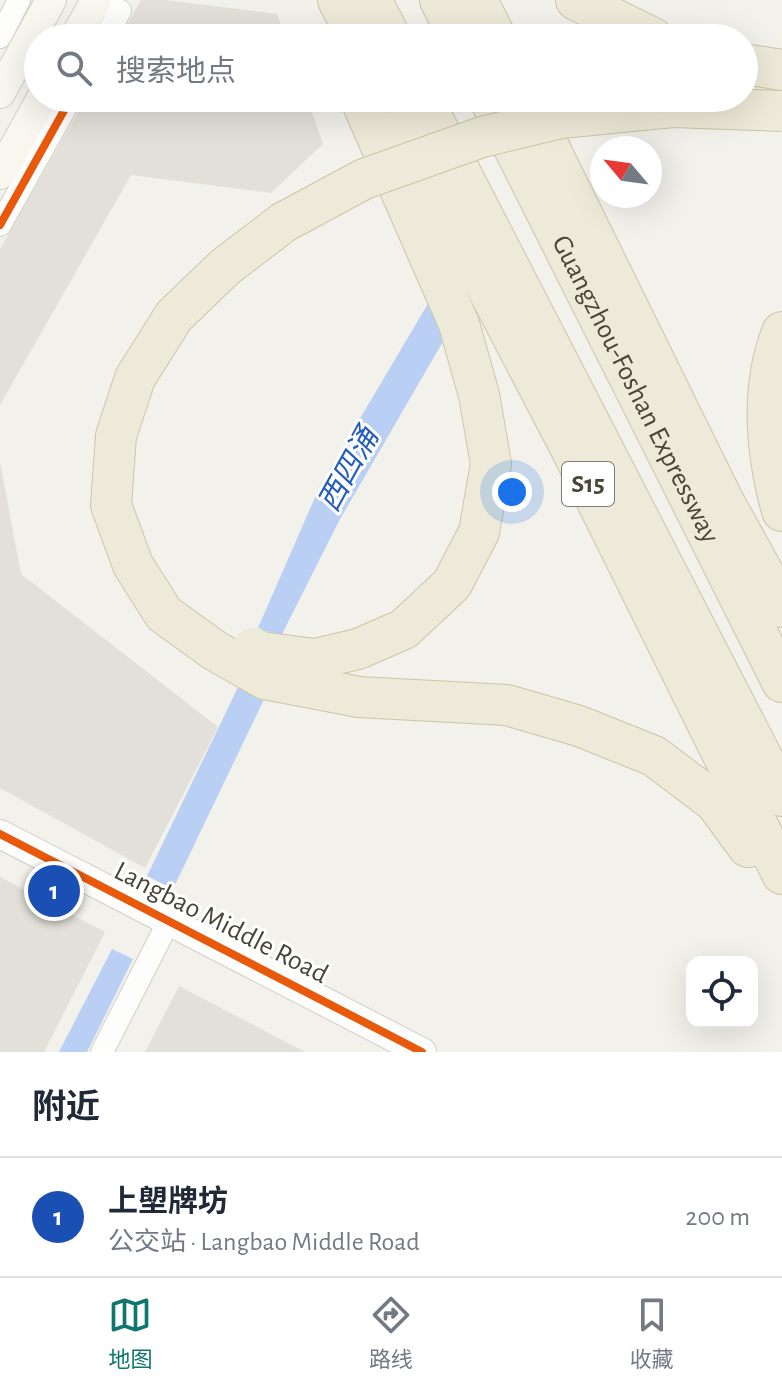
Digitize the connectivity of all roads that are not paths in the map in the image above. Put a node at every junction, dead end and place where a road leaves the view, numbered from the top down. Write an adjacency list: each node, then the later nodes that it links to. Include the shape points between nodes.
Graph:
1 (19, 0): 19 (street)
2 (51, 0): 10 (main road)
3 (98, 0): 11 (main road); 12 (street, via 120,11)
4 (316, 0): 13 (highway)
5 (338, 0): 14 (highway)
6 (371, 0): 15 (highway)
7 (440, 0): 16 (highway)
8 (477, 0): 17 (highway)
9 (576, 0): 18 (highway)
10 (38, 24)
11 (83, 24)
12 (113, 24)
13 (327, 24)
14 (350, 24)
15 (384, 24)
16 (452, 24)
17 (489, 24)
18 (625, 24)
19 (0, 37)
20 (24, 49): 23 (main road)
21 (758, 66): 22 (highway)
22 (782, 70)
23 (0, 93)
24 (758, 110): 25 (highway, bridge)
25 (782, 111)
26 (34, 112): 35 (main road)
27 (63, 112): 40 (street)
28 (366, 112): 36 (highway, bridge)
29 (395, 112): 47 (highway, S15, via 570,447)
30 (429, 112): 45 (highway, Guangzhou-Foshan Expressway / S15)
31 (496, 112): 44 (highway, Guangzhou-Foshan Expressway)
32 (532, 112): 43 (highway, via 723,500)
33 (622, 112): 48 (highway, bridge, via 561,118 482,137 364,179 284,222 225,267 174,316 135,378 116,436 111,505 133,565 164,614 214,650 265,679 359,697 507,705 654,756 715,802)
34 (782, 138): 39 (highway, bridge, via 666,130 559,144 506,155)
35 (0, 174)
36 (401, 191)
37 (401, 191): 38 (highway, bridge, via 459,324 479,395 491,464 479,532 452,584 404,629 358,649 315,659 261,652 205,621 166,571 141,521 138,461 152,402 180,351 232,289 295,246)
38 (401, 191)
39 (401, 191)
40 (0, 225)
41 (782, 332): 42 (highway, via 769,388 768,445)
42 (782, 511)
43 (782, 607)
44 (782, 682)
45 (782, 796)
46 (0, 834): 49 (street, Langbao Middle Road)
47 (782, 874)
48 (782, 898)
49 (169, 921): 50 (street); 51 (street, Langbao Middle Road)
50 (102, 1052)
51 (422, 1052)

